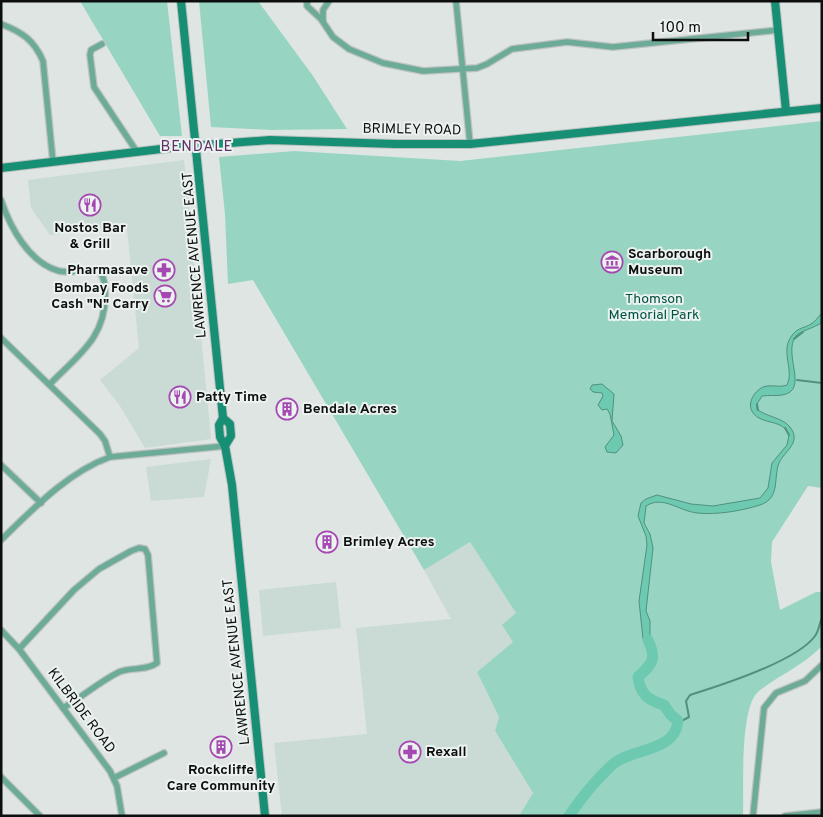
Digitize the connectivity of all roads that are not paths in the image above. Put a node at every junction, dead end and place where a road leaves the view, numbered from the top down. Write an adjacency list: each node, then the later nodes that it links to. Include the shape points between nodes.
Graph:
1 (181, 1): 14 (main road, LAWRENCE AVENUE EAST)
2 (307, 1): 6 (street, via 307,6)
3 (329, 1): 6 (street, via 323,10)
4 (456, 1): 10 (street)
5 (775, 1): 8 (main road)
6 (324, 23): 10 (street, via 340,43 383,63 423,71)
7 (1, 24): 16 (street, via 29,38 43,61)
8 (778, 30): 10 (street, via 613,47 574,41 523,47 507,51 487,64); 12 (main road)
9 (102, 44): 15 (street, via 91,50 90,55 94,87)
10 (463, 69): 13 (street)
11 (822, 108): 12 (main road, BRIMLEY ROAD)
12 (786, 111): 13 (main road, BRIMLEY ROAD)
13 (470, 144): 14 (main road, BRIMLEY ROAD, via 306,140)
14 (197, 146): 15 (main road, BRIMLEY ROAD); 21 (main road, LAWRENCE AVENUE EAST, via 223,418 230,424 231,436)
15 (137, 152): 16 (main road, BRIMLEY ROAD)
16 (53, 162): 17 (main road, BRIMLEY ROAD)
17 (1, 168)
18 (1, 200): 20 (street, via 8,221 20,239 46,265 59,271 98,270 104,278 103,319 96,335)
19 (1, 338): 20 (street)
20 (50, 384): 22 (street, via 100,434)
21 (225, 446): 22 (street); 36 (main road, LAWRENCE AVENUE EAST, via 232,485)
22 (110, 457): 24 (street, via 83,469)
23 (1, 465): 24 (street)
24 (41, 503): 25 (street)
25 (1, 540)
26 (1, 630): 27 (street, KILBRIDE ROAD)
27 (19, 649): 29 (street, KILBRIDE ROAD); 29 (street, via 74,590 99,569 130,551 145,549 156,663 110,677)
28 (822, 666): 37 (street, via 805,681 776,693 764,708)
29 (63, 708): 32 (street, KILBRIDE ROAD)
30 (164, 753): 32 (street)
31 (1, 776): 34 (street)
32 (114, 778): 35 (street, KILBRIDE ROAD)
33 (822, 812): 38 (street)
34 (40, 816)
35 (122, 816)
36 (265, 816)
37 (753, 816)
38 (785, 816)

